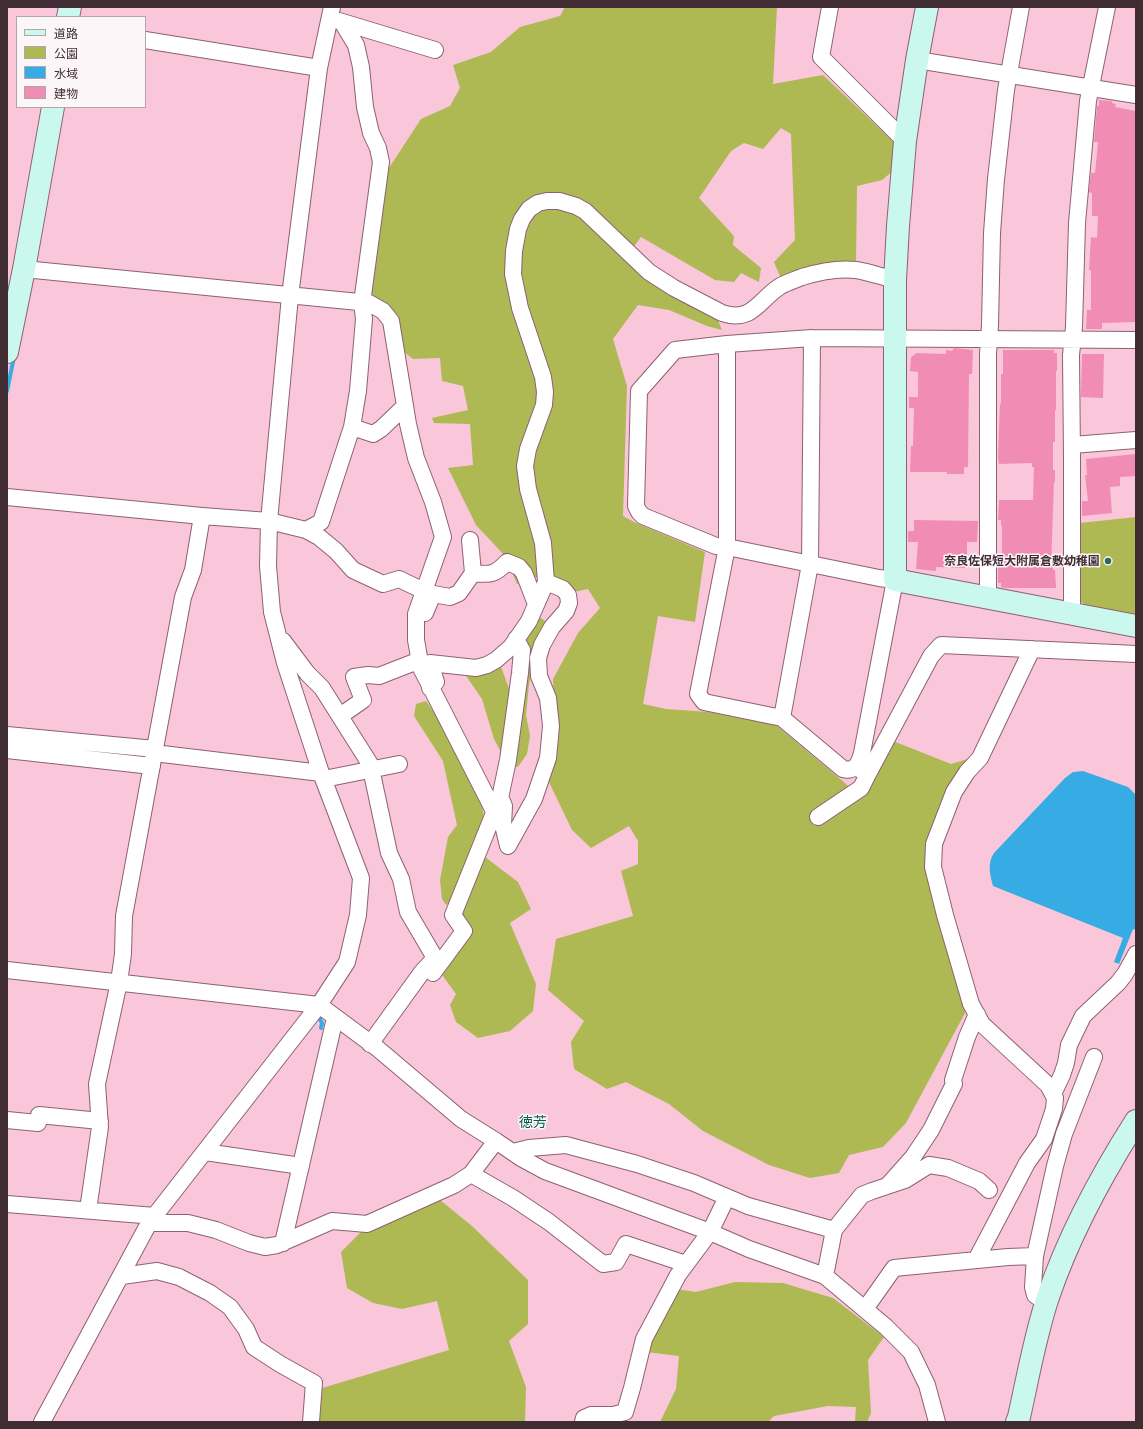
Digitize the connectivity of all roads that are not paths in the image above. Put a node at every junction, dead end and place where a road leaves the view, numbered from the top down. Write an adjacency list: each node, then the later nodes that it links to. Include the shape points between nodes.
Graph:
1 (830, 7): 14 (street, via 821,56)
2 (927, 7): 8 (street)
3 (1021, 7): 10 (street)
4 (1107, 7): 11 (street)
5 (335, 16): 7 (street); 9 (street); 18 (street, via 356,45 365,107 381,162)
6 (146, 40): 9 (street)
7 (435, 50)
8 (917, 60): 10 (street); 14 (street)
9 (319, 68): 17 (street)
10 (1009, 74): 11 (street); 21 (street, via 996,179)
11 (1090, 88): 12 (street); 22 (street, via 1077,223)
12 (1136, 95)
13 (53, 108): 15 (street)
14 (905, 141): 16 (street)
15 (30, 270): 17 (street); 25 (street)
16 (895, 280): 20 (street); 39 (street, via 856,270 826,271 780,286 750,312 730,316 648,272 585,211 576,206 559,201 547,201 529,209 518,229 513,274 520,308 544,378 544,405 528,450 526,466 528,488 543,543)
17 (290, 296): 18 (street); 32 (street)
18 (362, 303): 26 (street, via 369,303 383,311 391,321); 27 (street, via 363,334)
19 (812, 338): 20 (street); 24 (street); 36 (street)
20 (895, 338): 21 (street); 38 (street)
21 (989, 338): 22 (street); 41 (street)
22 (1072, 339): 23 (street); 29 (street)
23 (1136, 340)
24 (727, 344): 35 (street); 35 (street, via 675,350 639,391 636,506 643,516 716,546)
25 (7, 352)
26 (405, 406): 27 (street, via 373,434); 40 (street, via 416,458 434,502 443,537)
27 (352, 427): 33 (street, via 320,522)
28 (1136, 440): 29 (street)
29 (1072, 445): 43 (street)
30 (7, 497): 31 (street)
31 (202, 516): 32 (street); 56 (street, via 193,570 182,597)
32 (268, 521): 33 (street); 46 (street, via 272,612)
33 (306, 530): 40 (street, via 320,537 353,570 383,584 399,579)
34 (470, 540): 37 (street)
35 (727, 547): 36 (street); 53 (street, via 698,694 704,702)
36 (810, 564): 38 (street); 53 (street)
37 (473, 574): 42 (street, via 489,575 499,571 507,562 519,567 524,573); 45 (street, via 459,593 450,597 434,594)
38 (895, 580): 41 (street); 58 (street, via 859,763)
39 (546, 582): 42 (street); 61 (street, via 563,589 568,595 569,603 566,611 552,626 538,658 539,676 549,705 551,726 548,758 534,799 508,846 503,825 504,806)
40 (424, 592): 45 (street, via 416,614)
41 (988, 598): 43 (street)
42 (536, 604): 47 (street)
43 (1072, 614): 44 (street)
44 (1136, 626)
45 (416, 630): 50 (street)
46 (278, 633): 52 (street, via 307,673 322,688); 60 (street)
47 (516, 639): 51 (street, via 511,647 487,665 476,668 430,663 436,682); 61 (street, via 522,650 520,673)
48 (1032, 649): 49 (street); 58 (street, via 942,645 931,656); 68 (street, via 980,758 966,772 954,792 934,844 933,867 945,915 971,1004)
49 (1136, 654)
50 (420, 660): 51 (street); 52 (street, via 379,676 354,677 363,700)
51 (430, 688): 62 (street)
52 (340, 716): 59 (street, via 370,764)
53 (782, 718): 58 (street, via 842,769)
54 (7, 735): 56 (street)
55 (7, 750): 56 (street)
56 (153, 757): 60 (street); 66 (street, via 124,916)
57 (399, 764): 59 (street)
58 (862, 770): 63 (street, via 860,788)
59 (371, 771): 60 (street); 70 (street, via 389,853 401,880 408,912 435,958 422,972)
60 (322, 776): 67 (street, via 361,878 358,914 347,962)
61 (500, 798): 62 (street)
62 (495, 813): 70 (street, via 453,915 464,931)
63 (818, 817)
64 (1136, 954): 72 (street, via 1118,984 1083,1016 1069,1045 1066,1063)
65 (7, 970): 66 (street)
66 (119, 982): 67 (street); 74 (street, via 97,1084)
67 (319, 1005): 69 (street); 77 (street)
68 (977, 1014): 72 (street, via 982,1024 1048,1085); 81 (street, via 967,1037 953,1080 954,1084 931,1130)
69 (335, 1018): 70 (street); 79 (street)
70 (373, 1046): 76 (street, via 461,1118)
71 (1094, 1057): 90 (street, via 1064,1134)
72 (1053, 1094): 91 (street, via 1054,1109 1044,1139 1027,1163)
73 (7, 1120): 74 (street, via 38,1123 39,1115)
74 (100, 1121): 85 (street)
75 (1136, 1121): 95 (street, via 1091,1199 1060,1264)
76 (496, 1140): 78 (street); 80 (street)
77 (205, 1152): 79 (street); 86 (street)
78 (513, 1152): 83 (street, via 566,1145 637,1164); 88 (street, via 545,1172)
79 (300, 1166): 89 (street)
80 (471, 1174): 89 (street, via 454,1185 367,1224 332,1221); 92 (street, via 549,1222 603,1264 616,1262 626,1244)
81 (888, 1185): 82 (street, via 905,1180 929,1165 948,1168 979,1181); 87 (street, via 862,1195)
82 (989, 1190)
83 (727, 1197): 87 (street, via 748,1206); 88 (street)
84 (7, 1204): 85 (street)
85 (88, 1210): 86 (street)
86 (152, 1219): 89 (street, via 188,1223 265,1247); 93 (street)
87 (834, 1230): 94 (street)
88 (710, 1232): 92 (street); 94 (street)
89 (283, 1243)
90 (1035, 1256): 91 (street); 95 (street, via 1032,1287 1035,1295)
91 (976, 1260): 96 (street, via 894,1268)
92 (686, 1264): 99 (street, via 644,1339 625,1412 591,1415 584,1418)
93 (122, 1276): 97 (street); 98 (street, via 157,1271 179,1277 230,1307 246,1328 254,1347 314,1383)
94 (825, 1276): 96 (street)
95 (1046, 1303): 101 (street, via 1036,1335)
96 (865, 1309): 100 (street, via 911,1352 927,1385)
97 (42, 1422)
98 (311, 1422)
99 (583, 1422)
100 (937, 1422)
101 (1017, 1422)

